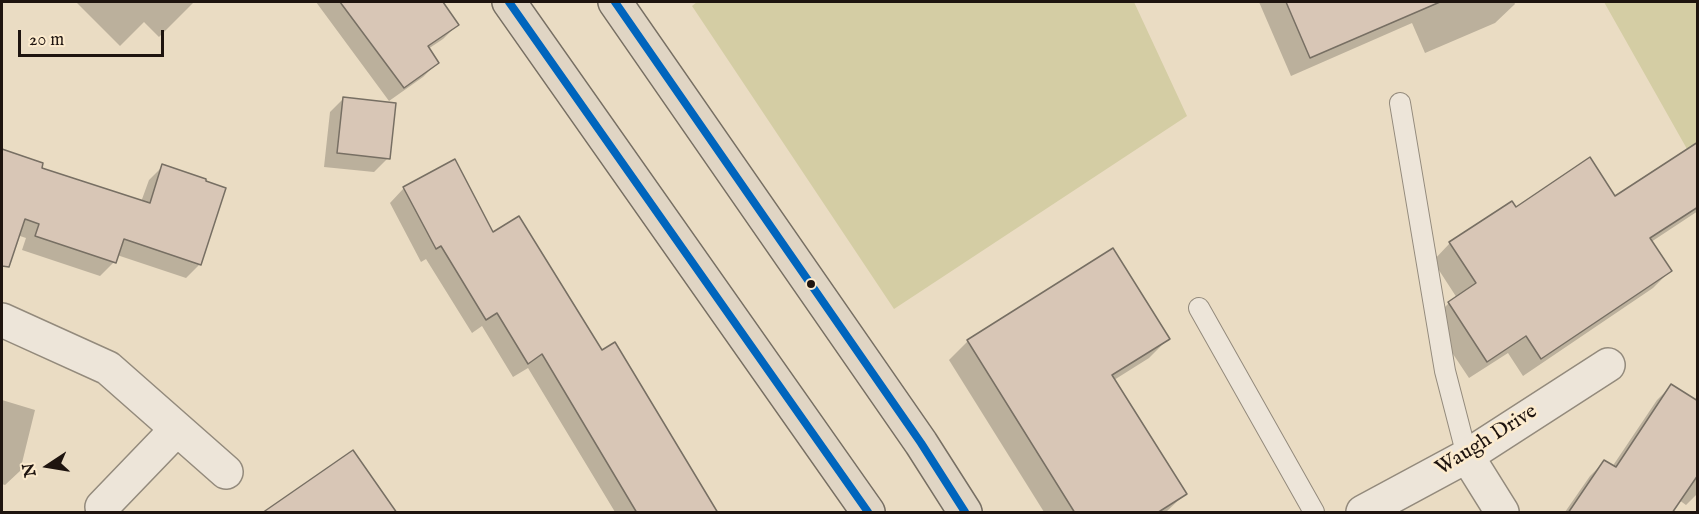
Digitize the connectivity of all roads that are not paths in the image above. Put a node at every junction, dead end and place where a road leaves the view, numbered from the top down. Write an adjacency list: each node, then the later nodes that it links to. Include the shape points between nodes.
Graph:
1 (509, 2): 11 (highway)
2 (615, 2): 12 (highway, via 921,443)
3 (1400, 103): 8 (lane, via 1445,371)
4 (1199, 309): 13 (lane)
5 (2, 320): 7 (street, via 108,368)
6 (1608, 365): 8 (street, Waugh Drive)
7 (177, 429): 9 (street); 10 (street)
8 (1467, 456): 14 (street, Waugh Drive); 15 (street)
9 (226, 472)
10 (102, 507)
11 (868, 513)
12 (965, 513)
13 (1314, 513)
14 (1363, 513)
15 (1502, 513)

